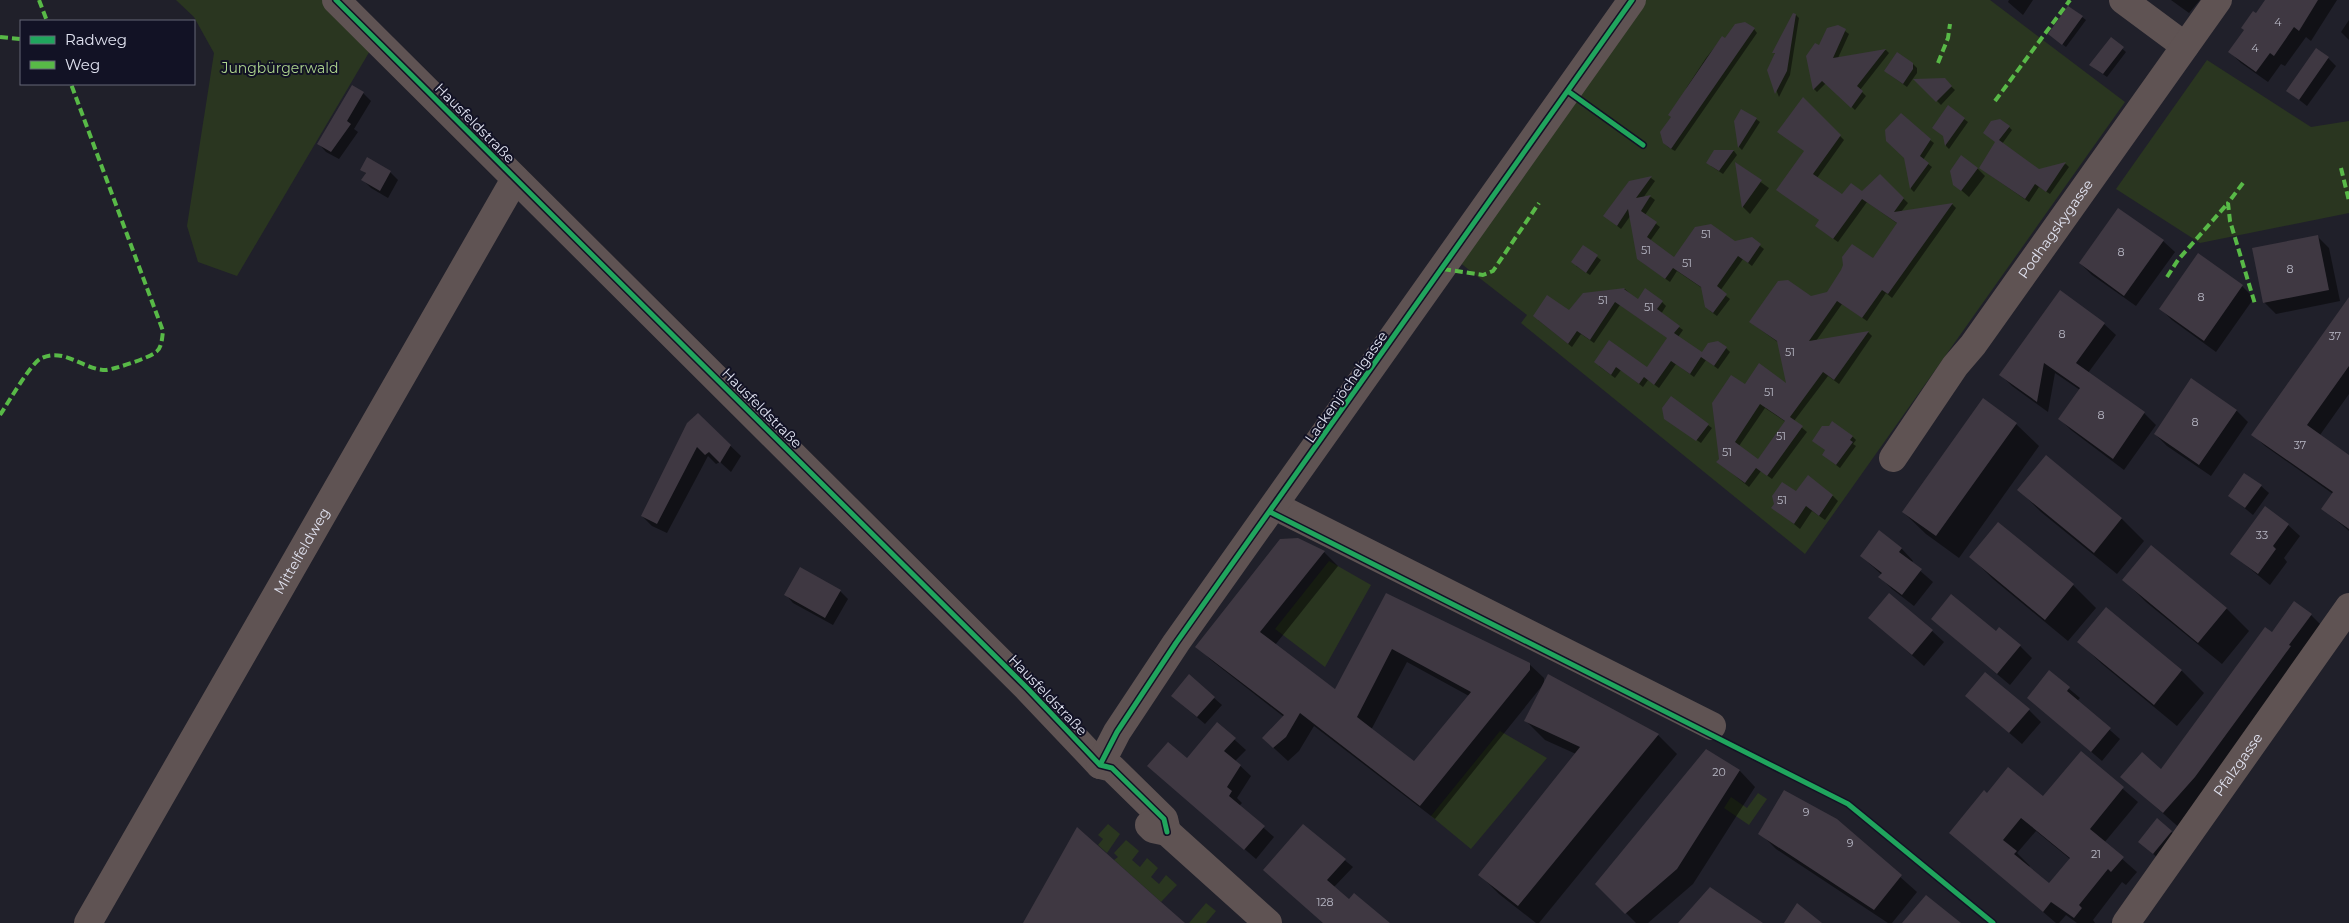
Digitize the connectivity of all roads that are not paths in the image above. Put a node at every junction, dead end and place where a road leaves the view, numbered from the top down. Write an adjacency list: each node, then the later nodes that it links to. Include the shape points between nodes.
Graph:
1 (336, 0): 6 (street, Hausfeldstraße)
2 (1632, 0): 8 (street, Lackenjöchelgasse)
3 (2123, 0): 5 (street)
4 (2218, 0): 5 (street, Podhagskygasse)
5 (2185, 46): 7 (street, Podhagskygasse, via 1978,339 1955,366)
6 (516, 179): 11 (street, Hausfeldstraße, via 1037,698); 12 (street, Mittelfeldweg)
7 (1893, 458)
8 (1274, 506): 10 (street); 11 (street, Lackenjöchelgasse, via 1176,644 1117,732)
9 (2349, 607): 14 (street, Pfalzgasse)
10 (1712, 726)
11 (1100, 765): 13 (street, Hausfeldstraße, via 1112,768 1164,819 1167,832)
12 (88, 923)
13 (1268, 923)
14 (2126, 923)

